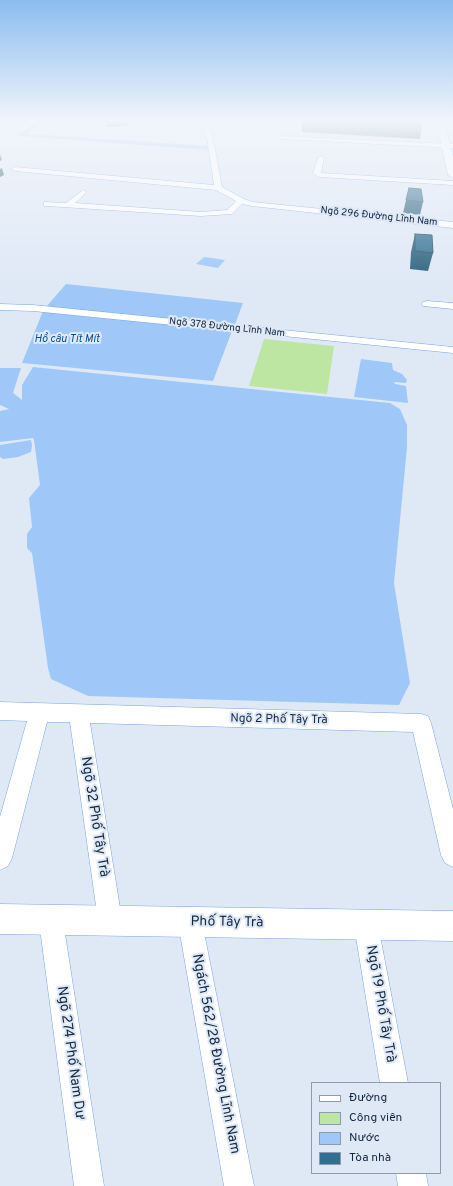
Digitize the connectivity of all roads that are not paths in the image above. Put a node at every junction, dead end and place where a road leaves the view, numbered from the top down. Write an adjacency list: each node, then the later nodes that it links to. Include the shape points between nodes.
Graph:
1 (93, 176): 5 (street)
2 (216, 176): 5 (street)
3 (353, 176): 4 (street)
4 (453, 183)
5 (218, 188): 7 (street, Ngõ 296 Đường Lĩnh Nam)
6 (83, 192): 9 (street)
7 (241, 201): 10 (street, via 226,213); 12 (street, Ngõ 296 Đường Lĩnh Nam, via 258,205)
8 (47, 204): 9 (street)
9 (67, 206): 10 (street)
10 (130, 210): 11 (street)
11 (125, 217)
12 (453, 225)
13 (427, 304): 14 (street)
14 (453, 306)
15 (0, 307): 16 (street, Ngõ 378 Đường Lĩnh Nam, via 33,308)
16 (453, 350)
17 (0, 710): 18 (street, Ngõ 2 Phố Tây Trà)
18 (39, 713): 19 (street, Ngõ 2 Phố Tây Trà); 21 (street)
19 (79, 714): 20 (street, Ngõ 2 Phố Tây Trà, via 422,723); 23 (street, Ngõ 32 Phố Tây Trà)
20 (453, 855)
21 (0, 858)
22 (0, 919): 24 (street, Phố Tây Trà)
23 (110, 920): 24 (street, Phố Tây Trà); 25 (street, Phố Tây Trà)
24 (51, 921): 30 (street, Ngõ 274 Phố Nam Dư)
25 (190, 922): 26 (street, Phố Tây Trà); 31 (street, Ngách 562/28 Đường Lĩnh Nam)
26 (366, 925): 27 (street, Phố Tây Trà); 28 (street, Ngõ 19 Phố Tây Trà)
27 (453, 926)
28 (394, 1082)
29 (411, 1174): 32 (street)
30 (89, 1186)
31 (239, 1186)
32 (413, 1186)

